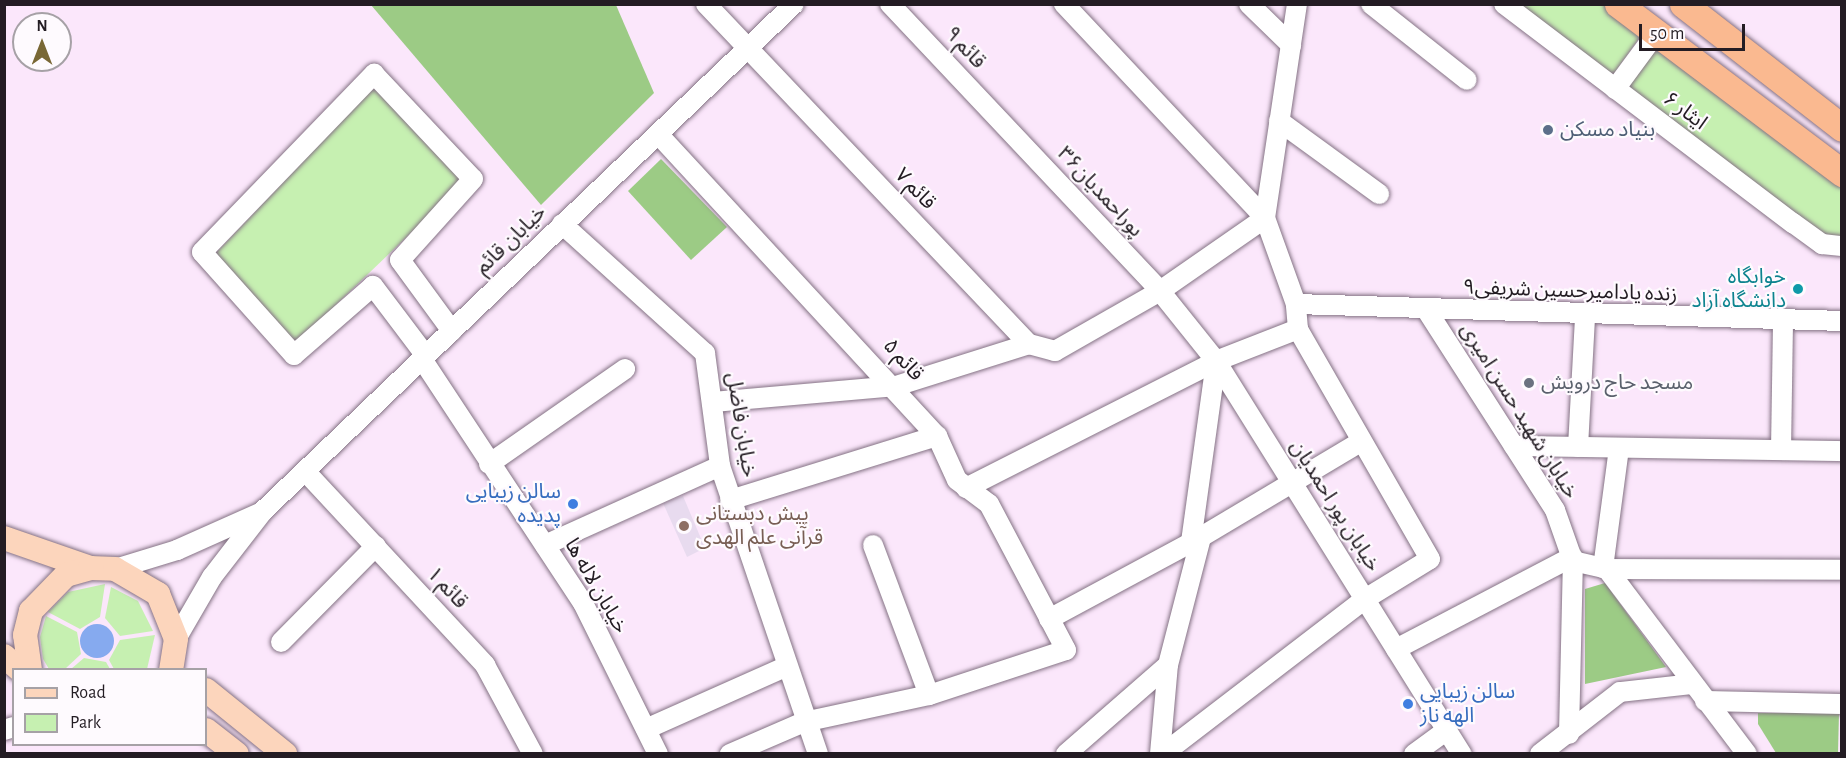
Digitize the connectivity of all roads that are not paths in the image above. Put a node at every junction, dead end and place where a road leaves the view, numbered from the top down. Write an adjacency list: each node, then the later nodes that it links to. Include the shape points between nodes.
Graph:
1 (706, 4): 13 (street, قائم ۷)
2 (794, 4): 13 (street, خیابان قائم)
3 (890, 4): 17 (street, قائم ۹)
4 (1064, 4): 23 (street)
5 (1249, 4): 12 (street)
6 (1297, 4): 12 (street)
7 (1371, 4): 14 (street)
8 (1504, 4): 15 (street, ایثار ۶)
9 (1618, 4): 11 (highway)
10 (1683, 4): 18 (highway)
11 (1657, 33): 15 (street); 20 (highway)
12 (1291, 45): 16 (street)
13 (748, 48): 19 (street, خیابان قائم); 33 (street, قائم ۷)
14 (1467, 80)
15 (1615, 88): 24 (street, ایثار ۶, via 1822,244)
16 (1279, 121): 21 (street); 23 (street)
17 (1005, 125): 25 (street, پوراحمدیان۳۶)
18 (1842, 128)
19 (658, 134): 22 (street, خیابان قائم); 37 (street, قائم ۵)
20 (1842, 173)
21 (1379, 194)
22 (562, 224): 32 (street, خیابان قائم); 38 (street, خیابان فاضل, via 705,353)
23 (1267, 227): 25 (street); 26 (street)
24 (1842, 246)
25 (1160, 291): 33 (street, via 1055,351); 35 (street, خیابان پور احمدیان)
26 (1296, 303): 27 (street, زنده یادامیرحسین شریفی۹); 31 (street)
27 (1426, 309): 28 (street, زنده یادامیرحسین شریفی۹); 41 (street, خیابان شهید حسن امیری)
28 (1584, 316): 30 (street, زنده یادامیرحسین شریفی۹); 42 (street)
29 (1842, 321): 30 (street, زنده یادامیرحسین شریفی۹)
30 (1783, 322): 44 (street)
31 (1298, 329): 35 (street); 40 (street)
32 (452, 331): 34 (street, خیابان قائم); 34 (street, خیابان لاله ها, via 400,260 473,179 374,75 202,252 294,355 373,286)
33 (1029, 344): 37 (street)
34 (424, 358): 46 (street, خیابان لاله ها); 48 (street, خیابان قائم)
35 (1216, 361): 49 (street, خیابان پور احمدیان); 50 (street); 54 (street)
36 (625, 369): 46 (street)
37 (896, 386): 38 (street); 39 (street, قائم ۵)
38 (713, 402): 47 (street, خیابان فاضل)
39 (937, 436): 50 (street, قائم ۵); 51 (street)
40 (1362, 441): 49 (street); 63 (street, via 1430,559)
41 (1514, 446): 42 (street); 58 (street, خیابان شهید حسن امیری, via 1555,510)
42 (1578, 447): 43 (street)
43 (1619, 448): 44 (street); 60 (street)
44 (1781, 450): 45 (street)
45 (1842, 451)
46 (489, 465): 55 (street, خیابان لاله ها)
47 (720, 466): 51 (street, خیابان فاضل); 55 (street)
48 (305, 471): 52 (street, خیابان قائم); 57 (street, قائم ۱)
49 (1292, 482): 54 (street); 63 (street, خیابان پور احمدیان)
50 (966, 488): 64 (street, قائم ۵, via 989,504)
51 (730, 500): 73 (street, خیابان فاضل)
52 (262, 511): 61 (street, via 177,550); 65 (street, via 212,577)
53 (4, 537): 59 (main road)
54 (1196, 540): 64 (street); 69 (street)
55 (545, 545): 80 (street, خیابان لاله ها, via 583,603)
56 (873, 545): 76 (street)
57 (376, 546): 66 (street); 87 (street, قائم ۱, via 485,665)
58 (1573, 559): 60 (street); 67 (street); 83 (street)
59 (90, 568): 61 (main road); 71 (main road, via 66,575 31,611 25,635)
60 (1605, 568): 62 (street); 74 (street)
61 (116, 569): 65 (main road, via 158,594)
62 (1842, 570)
63 (1365, 599): 67 (street, خیابان پور احمدیان); 92 (street)
64 (1048, 619): 76 (street, قائم ۵, via 1066,650)
65 (176, 639): 72 (main road)
66 (281, 642)
67 (1396, 649): 81 (street, خیابان پور احمدیان)
68 (4, 656): 70 (main road)
69 (1168, 665): 91 (street); 92 (street)
70 (19, 668)
71 (30, 668)
72 (175, 668)
73 (785, 668): 79 (street, خیابان فاضل); 80 (street)
74 (1693, 684): 77 (street); 83 (street, via 1620,692)
75 (207, 691): 86 (main road)
76 (929, 695): 79 (street)
77 (1706, 700): 78 (street); 84 (street)
78 (1842, 704)
79 (804, 722): 89 (street); 90 (street, خیابان فاضل)
80 (646, 729): 88 (street, خیابان لاله ها)
81 (1447, 730): 93 (street); 94 (street, خیابان پور احمدیان)
82 (207, 731): 85 (main road)
83 (1569, 734): 95 (street)
84 (1744, 752)
85 (237, 753)
86 (285, 753)
87 (533, 753)
88 (658, 753)
89 (730, 753)
90 (818, 753)
91 (1066, 753)
92 (1161, 753)
93 (1414, 753)
94 (1462, 753)
95 (1540, 753)

